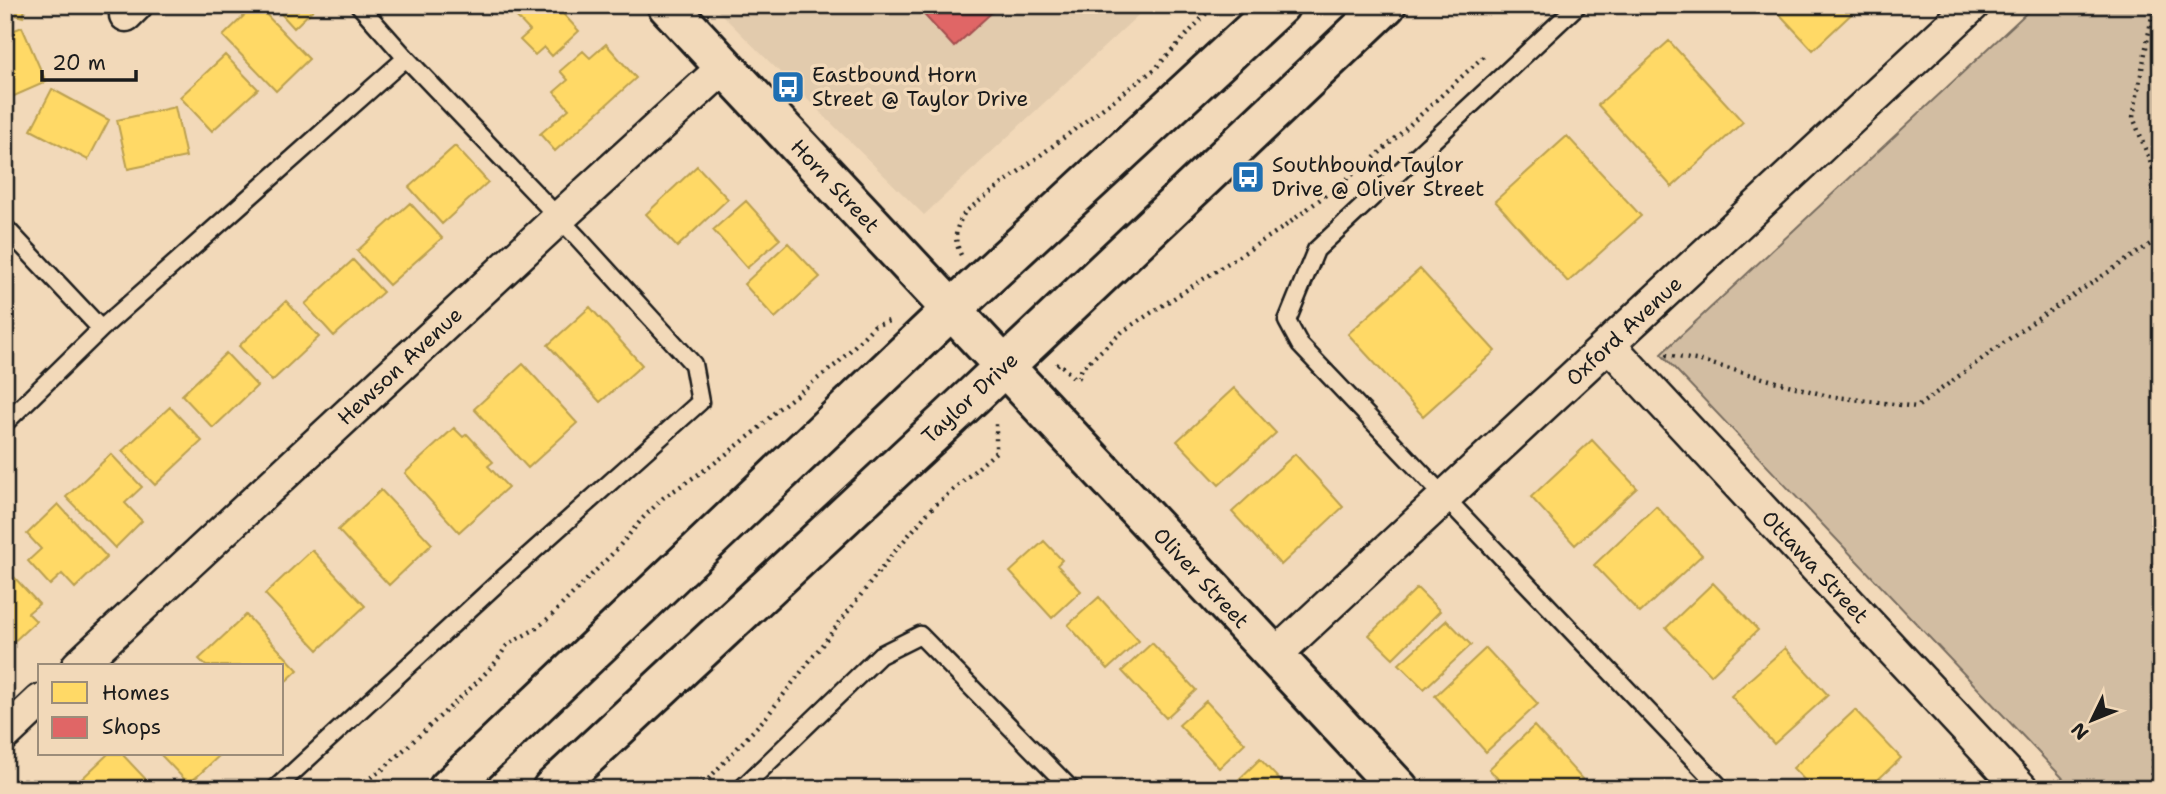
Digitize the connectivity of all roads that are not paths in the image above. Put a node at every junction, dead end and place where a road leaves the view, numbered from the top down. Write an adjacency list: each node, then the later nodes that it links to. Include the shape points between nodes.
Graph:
1 (359, 5): 7 (lane)
2 (667, 5): 8 (main road, Horn Street)
3 (1280, 5): 11 (main road)
4 (1386, 5): 14 (main road, Taylor Drive)
5 (1578, 5): 16 (lane, via 1316,250 1287,321 1300,345)
6 (1973, 5): 13 (street, Oxford Avenue)
7 (406, 58): 9 (lane); 12 (lane)
8 (724, 67): 9 (street, Hewson Avenue); 11 (main road, Horn Street)
9 (559, 218): 18 (street, Hewson Avenue); 21 (lane, via 693,364 700,402)
10 (5, 227): 12 (lane)
11 (951, 310): 14 (main road, Horn Street); 22 (main road)
12 (101, 329): 15 (lane)
13 (1609, 345): 16 (street, Oxford Avenue); 28 (street, Ottawa Street)
14 (1004, 366): 17 (main road, Oliver Street); 23 (main road, Taylor Drive)
15 (5, 423)
16 (1444, 496): 17 (street, Oxford Avenue); 27 (lane)
17 (1274, 656): 26 (main road, Oliver Street)
18 (80, 664)
19 (38, 703): 20 (street)
20 (5, 734)
21 (275, 789)
22 (448, 789)
23 (551, 789)
24 (741, 789): 25 (lane, via 880,655 920,635)
25 (1071, 789)
26 (1399, 789)
27 (1722, 789)
28 (2022, 789)

